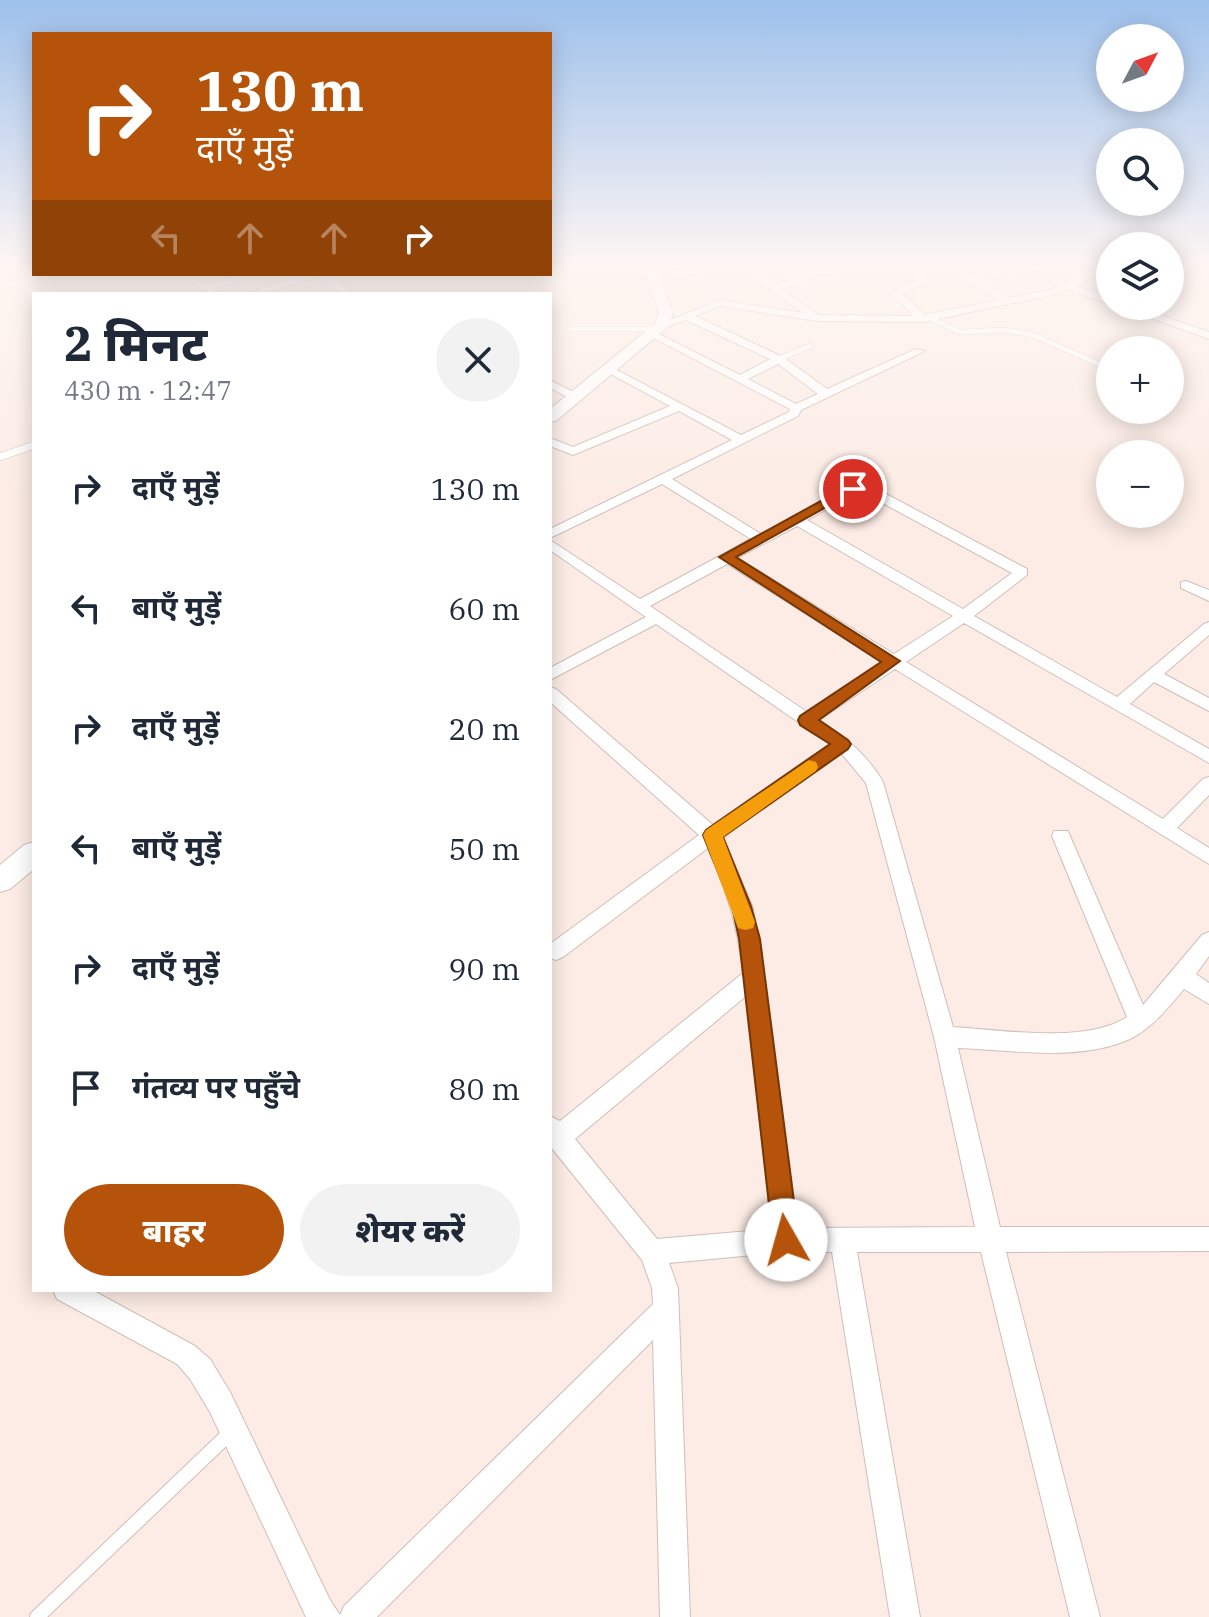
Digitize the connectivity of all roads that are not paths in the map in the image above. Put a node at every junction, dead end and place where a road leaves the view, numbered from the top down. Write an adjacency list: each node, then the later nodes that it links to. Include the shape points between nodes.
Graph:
1 (642, 342): 9 (street)
2 (679, 342): 10 (street)
3 (743, 342): 7 (street)
4 (1050, 342): 8 (lane)
5 (810, 346): 7 (lane)
6 (920, 351): 12 (street)
7 (779, 359): 10 (street); 12 (street)
8 (1096, 363)
9 (609, 369): 13 (street); 14 (street)
10 (738, 380): 15 (street)
11 (552, 384): 13 (street)
12 (826, 394): 15 (street)
13 (575, 397): 16 (street)
14 (679, 407): 17 (street); 18 (street, via 573,451)
15 (796, 408): 17 (street, via 794,414)
16 (552, 415)
17 (743, 441): 21 (street)
18 (552, 443)
19 (32, 446): 20 (lane)
20 (0, 457)
21 (663, 479): 23 (street); 24 (street)
22 (795, 519): 24 (street); 30 (street); 30 (street, via 863,488 1022,572)
23 (552, 533)
24 (758, 538): 26 (street)
25 (552, 545): 29 (street)
26 (726, 557): 29 (street); 32 (street)
27 (1186, 585): 28 (street)
28 (1209, 596)
29 (647, 612): 33 (street); 38 (street)
30 (964, 616): 32 (street); 36 (street)
31 (1209, 627): 34 (street)
32 (892, 661): 38 (street); 42 (street)
33 (552, 674)
34 (1155, 676): 36 (street); 37 (street)
35 (552, 695): 43 (street)
36 (1119, 704): 40 (street)
37 (1209, 705)
38 (806, 720): 39 (street)
39 (842, 744): 43 (street); 54 (street, via 874,782)
40 (1209, 757)
41 (1209, 784): 42 (street)
42 (1165, 829): 46 (street)
43 (712, 835): 49 (street); 51 (street, via 742,906)
44 (1061, 836): 53 (street)
45 (32, 855): 47 (street)
46 (1209, 857)
47 (0, 881)
48 (1209, 941): 50 (street)
49 (556, 951)
50 (1181, 975): 52 (street); 53 (street)
51 (755, 976): 55 (street); 58 (street)
52 (1209, 995)
53 (1139, 1021): 54 (street, via 1122,1032 1084,1040)
54 (945, 1037): 56 (street)
55 (554, 1132): 60 (street)
56 (990, 1238): 57 (street); 59 (street); 69 (street)
57 (1209, 1239)
58 (786, 1240): 59 (street); 60 (street)
59 (842, 1240): 68 (street)
60 (652, 1252): 62 (street, via 663,1279)
61 (70, 1292): 63 (street, via 186,1355 210,1385)
62 (666, 1309): 66 (street); 67 (street)
63 (233, 1430): 64 (lane); 65 (street)
64 (37, 1617)
65 (326, 1617)
66 (355, 1617)
67 (675, 1617)
68 (905, 1617)
69 (1085, 1617)

